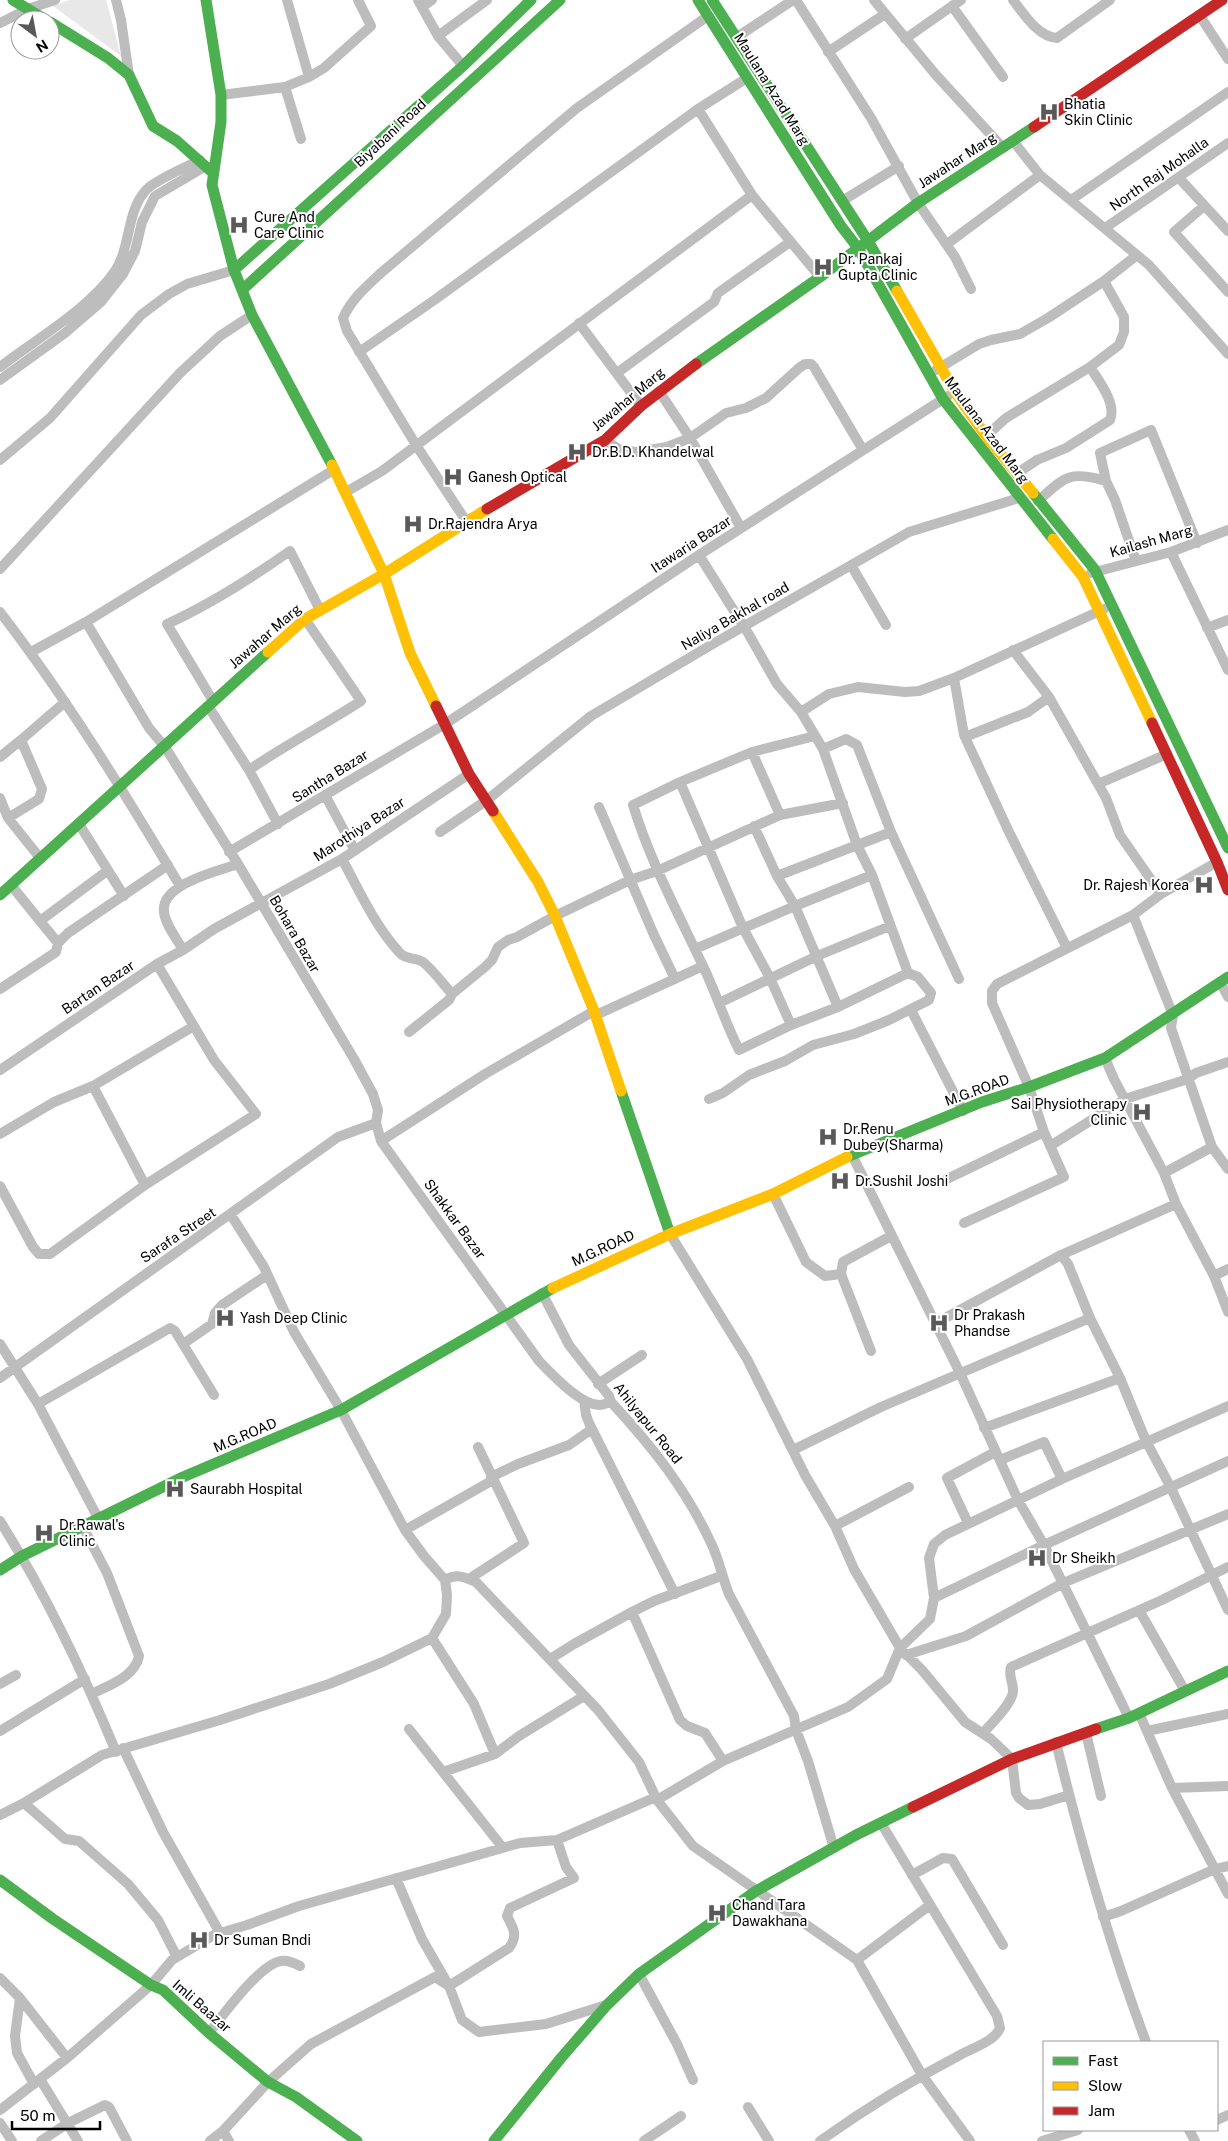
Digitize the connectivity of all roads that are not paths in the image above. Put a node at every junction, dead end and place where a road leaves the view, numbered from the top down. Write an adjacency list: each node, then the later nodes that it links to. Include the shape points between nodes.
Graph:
1 (13, 0): 20 (street)
2 (55, 0): 20 (street)
3 (116, 0): 32 (street)
4 (206, 0): 38 (street)
5 (286, 0): 33 (street)
6 (358, 0): 33 (street, via 371,26 324,68)
7 (432, 0): 19 (street)
8 (487, 0): 26 (street)
9 (531, 0): 31 (street, Biyabani Road)
10 (560, 0): 64 (street, Biyabani Road)
11 (698, 0): 22 (street, Maulana Azad Marg)
12 (712, 0): 27 (street, Maulana Azad Marg)
13 (795, 0): 27 (street); 29 (street)
14 (874, 0): 21 (street)
15 (1013, 0): 16 (street, via 1026,18 1048,38 1057,38)
16 (1110, 0)
17 (1222, 0): 23 (street, Jawahar Marg)
18 (956, 3): 28 (street); 34 (street)
19 (420, 4): 26 (street)
20 (28, 9): 24 (street)
21 (885, 14): 28 (street); 29 (street)
22 (708, 16): 35 (street, Maulana Azad Marg); 68 (street, via 577,108 358,294 343,318)
23 (1200, 16): 30 (street); 41 (street, Jawahar Marg)
24 (0, 23)
25 (60, 28): 32 (street)
26 (438, 36): 31 (street)
27 (737, 37): 50 (street, Maulana Azad Marg)
28 (905, 39): 43 (street)
29 (828, 52): 45 (street)
30 (1228, 59)
31 (463, 66): 60 (street, Biyabani Road)
32 (129, 75): 44 (street, via 154,126)
33 (309, 77): 36 (street)
34 (1003, 77)
35 (747, 78): 39 (street); 58 (street, Maulana Azad Marg)
36 (285, 87): 38 (street); 40 (street)
37 (1228, 92): 49 (street)
38 (221, 96): 44 (street, via 221,122)
39 (698, 108): 48 (street); 68 (street)
40 (301, 139)
41 (1013, 141): 43 (street, Jawahar Marg); 46 (street)
42 (1228, 143): 47 (street, North Raj Mohalla)
43 (1003, 148): 51 (street, Jawahar Marg)
44 (207, 166): 60 (street); 71 (street, via 147,188 140,198 116,270 104,285 92,298); 75 (street, via 155,196 142,222 135,251 123,274 101,302)
45 (899, 166): 50 (street); 51 (street)
46 (1040, 175): 49 (street); 57 (street)
47 (1179, 178): 52 (street); 53 (street, North Raj Mohalla)
48 (752, 195): 56 (street); 67 (street)
49 (1071, 200): 53 (street)
50 (842, 201): 55 (street, Maulana Azad Marg)
51 (918, 204): 55 (street, Jawahar Marg); 57 (street)
52 (1204, 206): 54 (street); 65 (street, via 1174,232)
53 (1105, 228): 59 (street)
54 (1228, 231)
55 (868, 241): 58 (street, Jawahar Marg); 72 (street, Maulana Azad Marg)
56 (790, 242): 61 (street); 73 (street, via 718,293 714,302)
57 (947, 244): 63 (street)
58 (858, 248): 61 (street, Jawahar Marg); 74 (street, Maulana Azad Marg)
59 (1137, 255): 62 (street); 69 (street)
60 (234, 270): 64 (street); 85 (street, via 188,284 141,315 50,418)
61 (820, 277): 76 (street, Jawahar Marg)
62 (1104, 281): 70 (street, via 1121,309 1124,332 1120,345); 72 (street, via 1020,334 979,344)
63 (971, 289)
64 (242, 290): 66 (street)
65 (1228, 292)
66 (252, 315): 86 (street); 100 (street, via 220,336 180,373)
67 (579, 323): 73 (street); 83 (street)
68 (359, 352): 83 (street)
69 (1228, 354)
70 (1090, 366): 80 (street, via 1006,418); 87 (street, via 1110,404 1110,420)
71 (0, 367)
72 (940, 368): 74 (street); 77 (street, Maulana Azad Marg)
73 (617, 374): 79 (street)
74 (928, 375): 78 (street, Maulana Azad Marg)
75 (0, 380)
76 (659, 391): 79 (street, Jawahar Marg); 81 (street)
77 (955, 392): 78 (street, Itawaria Bazar); 80 (street, Maulana Azad Marg)
78 (943, 399): 84 (street, Itawaria Bazar); 90 (street, Maulana Azad Marg)
79 (641, 406): 82 (street, Jawahar Marg)
80 (986, 436): 87 (street, Maulana Azad Marg)
81 (690, 438): 82 (street, via 646,452 620,450); 84 (street, via 726,413 766,398 799,368 810,364); 93 (street)
82 (605, 440): 92 (street, Jawahar Marg)
83 (416, 445): 89 (street, via 382,471); 92 (street)
84 (863, 450): 93 (street, Itawaria Bazar)
85 (0, 460)
86 (335, 470): 89 (street); 110 (street)
87 (1016, 474): 91 (street, Maulana Azad Marg)
88 (1106, 482): 91 (street, via 1083,475 1063,478); 95 (street, via 1100,453 1151,430); 98 (street)
89 (346, 492): 102 (street)
90 (1019, 498): 99 (street, Naliya Bakhal road, via 909,532); 103 (street, Maulana Azad Marg)
91 (1038, 501): 101 (street, Maulana Azad Marg)
92 (466, 521): 102 (street, Jawahar Marg)
93 (741, 528): 97 (street, Itawaria Bazar)
94 (1228, 530): 95 (street, Kailash Marg)
95 (1197, 542): 96 (street, Kailash Marg)
96 (1171, 552): 98 (street, Kailash Marg); 113 (street)
97 (699, 554): 111 (street); 122 (street, Itawaria Bazar)
98 (1136, 561): 101 (street, Kailash Marg)
99 (850, 565): 111 (street, Naliya Bakhal road); 112 (street)
100 (0, 569)
101 (1095, 570): 103 (street, Kailash Marg); 104 (street, Maulana Azad Marg)
102 (384, 574): 105 (street, Jawahar Marg); 122 (street, via 410,653)
103 (1082, 577): 106 (street, Maulana Azad Marg)
104 (1113, 605): 106 (street); 150 (street, Maulana Azad Marg)
105 (320, 610): 108 (street, Jawahar Marg); 120 (street, via 290,551 246,582 167,624)
106 (1100, 611): 114 (street); 129 (street, Maulana Azad Marg)
107 (0, 612): 115 (street)
108 (305, 618): 120 (street, Jawahar Marg); 131 (street, via 361,701)
109 (1228, 620): 113 (street)
110 (86, 622): 115 (street); 126 (street, Bohara Bazar, via 149,728)
111 (744, 626): 121 (street, via 777,684); 138 (street, Naliya Bakhal road, via 591,716)
112 (886, 626)
113 (1208, 628): 116 (street)
114 (1013, 650): 117 (street); 118 (street)
115 (31, 652): 119 (street)
116 (1228, 670)
117 (954, 678): 121 (street, via 905,692 858,687 844,690 829,694); 124 (street)
118 (1049, 697): 124 (street, via 1028,712); 134 (street)
119 (65, 702): 125 (street); 135 (street)
120 (210, 703): 126 (street, Jawahar Marg); 131 (street)
121 (801, 712): 123 (street)
122 (445, 724): 132 (street); 136 (street, Santha Bazar)
123 (815, 736): 127 (street); 128 (street)
124 (965, 737): 178 (street)
125 (21, 740): 130 (street); 142 (street, via 42,794)
126 (165, 747): 135 (street, Jawahar Marg); 152 (street, Bohara Bazar)
127 (823, 749): 139 (street); 147 (street, via 846,739 856,745)
128 (752, 752): 133 (street); 141 (street)
129 (1166, 754): 134 (street); 155 (street, Maulana Azad Marg)
130 (0, 757)
131 (249, 770): 144 (street)
132 (469, 774): 138 (street); 151 (street, Marothiya Bazar)
133 (680, 782): 149 (street); 159 (street, via 633,805)
134 (1098, 784): 166 (street, via 1120,835)
135 (120, 785): 143 (street, Jawahar Marg); 157 (street)
136 (324, 795): 144 (street, Santha Bazar); 151 (street)
137 (0, 798): 142 (street)
138 (487, 800): 146 (street, Naliya Bakhal road); 172 (street, via 538,882)
139 (843, 803): 141 (street); 148 (street)
140 (599, 807): 162 (street)
141 (780, 816): 145 (street)
142 (8, 818): 153 (street)
143 (79, 824): 153 (street, Jawahar Marg); 158 (street)
144 (278, 824): 152 (street, Santha Bazar)
145 (754, 826): 149 (street); 161 (street)
146 (440, 832)
147 (891, 832): 148 (street); 187 (street)
148 (857, 845): 160 (street); 161 (street)
149 (708, 847): 159 (street); 175 (street)
150 (1228, 848)
151 (354, 850): 154 (street, Marothiya Bazar)
152 (229, 852): 156 (street, Bohara Bazar)
153 (40, 858): 163 (street, Jawahar Marg)
154 (342, 859): 169 (street, Marothiya Bazar); 190 (street, via 399,953 424,963)
155 (1218, 862): 165 (street, Maulana Azad Marg); 166 (street)
156 (238, 864): 164 (street); 169 (street, Bohara Bazar)
157 (168, 866): 164 (street); 168 (street)
158 (107, 871): 168 (street); 173 (street)
159 (657, 871): 162 (street); 180 (street)
160 (872, 875): 170 (street); 174 (street)
161 (777, 876): 170 (street)
162 (630, 880): 172 (street); 186 (street)
163 (11, 885): 167 (street, Jawahar Marg); 173 (street)
164 (180, 886): 179 (street, via 165,901 164,914)
165 (1228, 890)
166 (1160, 894): 171 (street)
167 (0, 895)
168 (124, 896): 177 (street)
169 (262, 903): 176 (street, Marothiya Bazar); 209 (street, Bohara Bazar, via 373,1094 378,1110)
170 (795, 906): 175 (street); 181 (street)
171 (1133, 915): 178 (street); 196 (street)
172 (554, 916): 190 (street, via 498,947 492,960); 195 (street)
173 (40, 922): 177 (street)
174 (890, 926): 181 (street); 184 (street)
175 (743, 928): 180 (street); 185 (street)
176 (214, 929): 179 (street, Bartan Bazar)
177 (58, 943): 189 (street, via 56,952)
178 (1067, 948): 205 (street, via 997,984 990,996)
179 (183, 950): 182 (street, Bartan Bazar)
180 (695, 950): 183 (street)
181 (817, 956): 185 (street); 193 (street)
182 (156, 964): 198 (street); 202 (street, Bartan Bazar)
183 (703, 966): 186 (street); 192 (street)
184 (908, 974): 193 (street); 194 (street, via 918,977 931,993 929,1000)
185 (770, 978): 192 (street); 197 (street)
186 (675, 979): 195 (street)
187 (959, 979)
188 (1224, 979): 191 (street); 196 (street, M.G.ROAD)
189 (0, 989)
190 (452, 994): 199 (street, via 449,1000)
191 (1228, 997)
192 (719, 1003): 197 (street, via 739,1050)
193 (838, 1007): 197 (street)
194 (914, 1008): 206 (street, via 854,1034 813,1045 785,1061 749,1075); 208 (street, via 912,1012)
195 (595, 1013): 212 (street, via 485,1074); 225 (street)
196 (1173, 1014): 200 (street, M.G.ROAD); 203 (street, via 1172,1028)
197 (790, 1025)
198 (194, 1026): 204 (street); 219 (street, via 214,1060 256,1114)
199 (409, 1032)
200 (1105, 1058): 205 (street, M.G.ROAD); 207 (street)
201 (1228, 1062): 203 (street)
202 (0, 1070)
203 (1188, 1079): 207 (street); 214 (street)
204 (93, 1086): 211 (street, via 54,1102); 219 (street)
205 (1029, 1087): 208 (street, M.G.ROAD); 210 (street)
206 (709, 1099)
207 (1125, 1099): 213 (street); 217 (street)
208 (963, 1111): 215 (street, M.G.ROAD)
209 (376, 1123): 212 (street, Bohara Bazar); 223 (street, Sarafa Street, via 338,1137)
210 (1044, 1132): 213 (street); 218 (street)
211 (0, 1134)
212 (381, 1141): 234 (street, Shakkar Bazar)
213 (1050, 1146): 224 (street, via 1064,1177)
214 (1212, 1147): 216 (street); 217 (street)
215 (852, 1155): 221 (street, M.G.ROAD); 226 (street)
216 (1228, 1169)
217 (1164, 1173): 222 (street)
218 (947, 1179)
219 (145, 1185): 220 (street, via 50,1254 39,1254 33,1247)
220 (0, 1186)
221 (773, 1194): 225 (street, M.G.ROAD); 229 (street, via 806,1262 825,1276)
222 (1176, 1204): 227 (street); 231 (street)
223 (231, 1215): 230 (street); 241 (street, Sarafa Street)
224 (964, 1223)
225 (670, 1234): 232 (street, M.G.ROAD); 256 (street, via 747,1359)
226 (891, 1236): 229 (street, via 843,1262); 236 (street)
227 (1061, 1256): 235 (street, via 1068,1264); 236 (street)
228 (1228, 1270): 231 (street)
229 (841, 1274): 239 (street)
230 (267, 1275): 238 (street, via 222,1305 212,1324); 251 (street, via 294,1332)
231 (1214, 1276): 233 (street)
232 (542, 1293): 234 (street, M.G.ROAD); 245 (street, Ahilyapur Road, via 569,1345)
233 (1228, 1312)
234 (507, 1314): 247 (street, Shakkar Bazar, via 539,1361); 251 (street, M.G.ROAD)
235 (1090, 1318): 242 (street); 244 (street)
236 (936, 1323): 242 (street)
237 (0, 1344): 241 (street)
238 (183, 1344): 246 (street); 249 (street, via 172,1329 166,1329)
239 (871, 1351)
240 (642, 1355): 245 (street)
241 (14, 1368): 243 (street, Sarafa Street); 249 (street)
242 (960, 1373): 252 (street); 256 (street)
243 (0, 1378)
244 (1120, 1378): 252 (street); 254 (street)
245 (598, 1384): 248 (street, Ahilyapur Road)
246 (214, 1395)
247 (584, 1400): 248 (street, via 600,1405); 253 (street)
248 (611, 1402): 276 (street, Ahilyapur Road, via 649,1443 675,1478 712,1545)
249 (38, 1404): 265 (street)
250 (1228, 1406): 254 (street)
251 (341, 1410): 265 (street, M.G.ROAD, via 183,1477); 270 (street)
252 (984, 1428): 257 (street)
253 (592, 1429): 259 (street, via 569,1445 518,1464); 281 (street)
254 (1146, 1441): 260 (street); 262 (street)
255 (478, 1447): 259 (street)
256 (794, 1450): 268 (street)
257 (998, 1456): 260 (street, via 1044,1442); 263 (street); 267 (street, via 947,1478)
258 (1228, 1461): 262 (street)
259 (492, 1479): 270 (street); 278 (street, via 524,1543)
260 (1062, 1479): 263 (street)
261 (909, 1487): 268 (street)
262 (1171, 1488): 271 (street); 272 (street)
263 (1018, 1500): 267 (street); 272 (street)
264 (1228, 1514): 271 (street)
265 (98, 1520): 269 (street, M.G.ROAD)
266 (0, 1521): 273 (street)
267 (968, 1523): 282 (street, via 934,1544 929,1558)
268 (835, 1526): 288 (street, via 854,1569)
269 (83, 1527): 273 (street, M.G.ROAD); 295 (street, via 107,1573 139,1656 138,1664 128,1675)
270 (405, 1530): 279 (street)
271 (1190, 1530): 277 (street); 280 (street)
272 (1044, 1544): 280 (street); 282 (street)
273 (22, 1556): 275 (street, M.G.ROAD); 292 (street)
274 (1228, 1567): 277 (street)
275 (0, 1570)
276 (721, 1576): 281 (street); 302 (street, Ahilyapur Road, via 794,1716)
277 (1212, 1576): 283 (street); 284 (street)
278 (470, 1579): 279 (street, via 461,1575); 289 (street)
279 (444, 1580): 287 (street, via 446,1614)
280 (1063, 1583): 286 (street); 288 (street, via 966,1636)
281 (675, 1594): 285 (street)
282 (934, 1598): 288 (street, via 930,1619)
283 (1227, 1606)
284 (1138, 1610): 286 (street); 294 (street)
285 (632, 1612): 289 (street); 310 (street, via 680,1720 705,1733)
286 (1087, 1634): 299 (street); 304 (street, via 1011,1667 1009,1672 1014,1692 1011,1700)
287 (432, 1638): 307 (street, via 329,1684); 308 (street, via 474,1704)
288 (903, 1651): 302 (street, via 887,1680 873,1691 848,1708); 304 (street, via 965,1722)
289 (550, 1659): 296 (street)
290 (1228, 1671): 294 (street)
291 (16, 1675): 293 (street)
292 (85, 1679): 295 (street); 301 (street)
293 (0, 1684)
294 (1185, 1691): 297 (street)
295 (92, 1694): 307 (street)
296 (584, 1696): 308 (street); 316 (street, via 639,1762)
297 (1139, 1713): 299 (street); 303 (street)
298 (1228, 1714): 303 (street)
299 (1129, 1718): 305 (street)
300 (409, 1729): 311 (street)
301 (0, 1730)
302 (796, 1730): 310 (street); 322 (street, Ahilyapur Road)
303 (1147, 1731): 313 (street)
304 (983, 1733): 309 (street)
305 (1086, 1733): 306 (street); 315 (street)
306 (1056, 1742): 309 (street); 314 (street)
307 (120, 1750): 317 (street, via 102,1755); 332 (street)
308 (495, 1754): 311 (street)
309 (1012, 1759): 314 (street, via 1016,1793 1028,1805); 319 (street)
310 (723, 1761): 316 (street)
311 (443, 1772): 321 (street)
312 (1228, 1786): 313 (street)
313 (1172, 1788): 324 (street)
314 (1069, 1795): 331 (street)
315 (1101, 1796)
316 (656, 1799): 320 (street); 328 (street, via 692,1846)
317 (24, 1803): 318 (street); 334 (street, via 65,1839 79,1841 128,1884 158,1920)
318 (0, 1816)
319 (881, 1823): 322 (street); 325 (street)
320 (557, 1840): 321 (street); 340 (street, via 566,1867 574,1878 510,1908 508,1916 515,1940 509,1948)
321 (503, 1848): 326 (street)
322 (834, 1848): 328 (street)
323 (1228, 1866): 324 (street)
324 (1215, 1869): 329 (street); 331 (street)
325 (912, 1875): 330 (street); 333 (street, via 943,1858 952,1859)
326 (396, 1878): 332 (street); 340 (street, via 422,1939)
327 (0, 1880): 339 (street, Imli Baazar)
328 (756, 1891): 335 (street); 337 (street)
329 (1228, 1894)
330 (930, 1905): 335 (street); 346 (street, via 997,2016 1000,2028 991,2038)
331 (1103, 1917): 344 (street)
332 (220, 1933): 334 (street)
333 (1003, 1945)
334 (177, 1957): 339 (street)
335 (857, 1960): 346 (street)
336 (300, 1966): 343 (street, via 282,1961 264,1968)
337 (639, 1974): 342 (street); 347 (street)
338 (0, 1978): 341 (street)
339 (151, 1986): 343 (street, Imli Baazar, via 163,1990); 345 (street)
340 (450, 1986): 342 (street, via 462,2020 480,2032 546,2024); 349 (street, via 435,1977 310,2044)
341 (20, 1998): 345 (street); 348 (street, via 15,2036 17,2053)
342 (607, 2005): 364 (street)
343 (209, 2033): 349 (street, Imli Baazar)
344 (1146, 2041)
345 (67, 2058): 348 (street)
346 (922, 2075): 367 (street); 368 (street)
347 (693, 2080)
348 (37, 2082): 351 (street); 354 (street)
349 (268, 2082): 355 (street); 357 (street, Imli Baazar, via 296,2097)
350 (748, 2107): 366 (street)
351 (0, 2110)
352 (681, 2116): 365 (street)
353 (0, 2123): 358 (street)
354 (68, 2123): 359 (street); 360 (street); 361 (street, via 105,2105)
355 (223, 2131): 362 (street); 363 (street)
356 (1075, 2131): 369 (street)
357 (353, 2140)
358 (12, 2141)
359 (41, 2141)
360 (78, 2141)
361 (127, 2141)
362 (210, 2141)
363 (229, 2141)
364 (494, 2141)
365 (644, 2141)
366 (769, 2141)
367 (820, 2141)
368 (970, 2141)
369 (1042, 2141)

